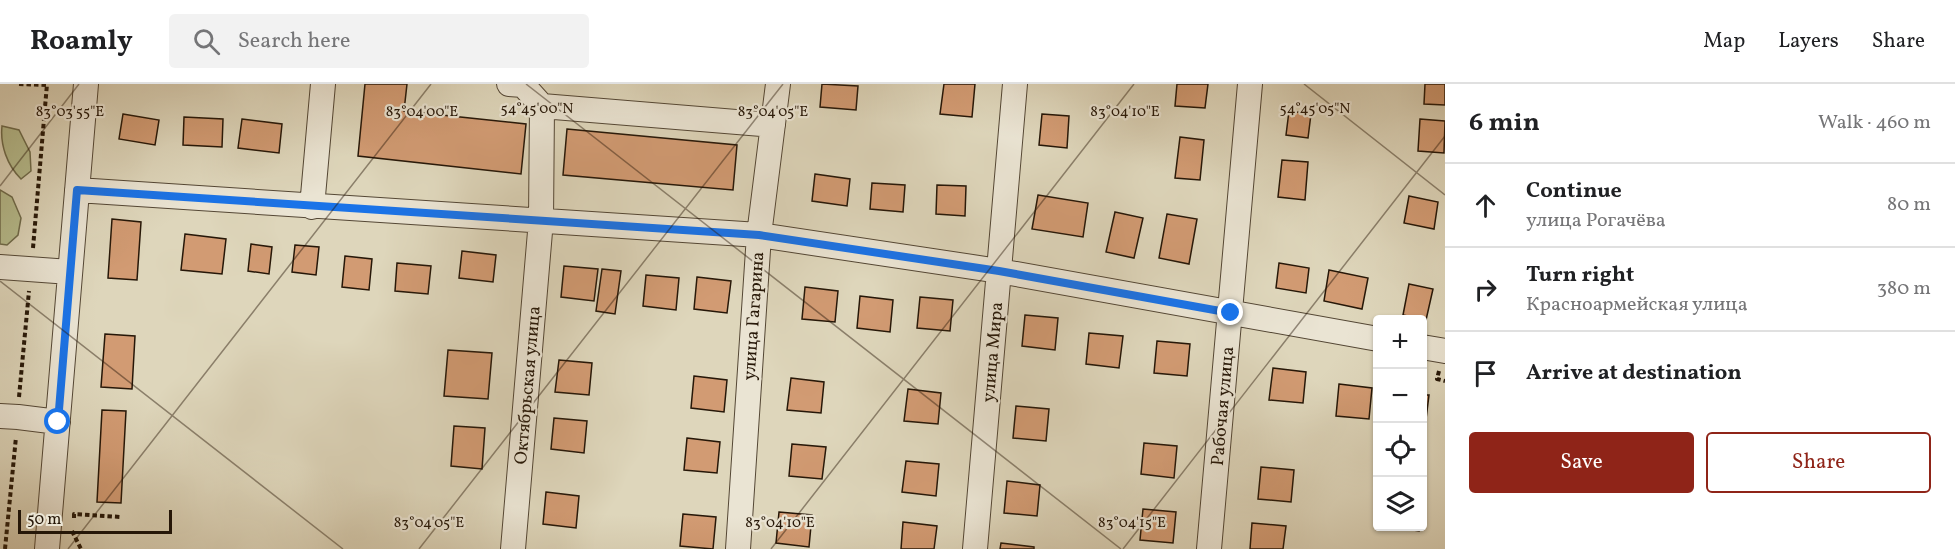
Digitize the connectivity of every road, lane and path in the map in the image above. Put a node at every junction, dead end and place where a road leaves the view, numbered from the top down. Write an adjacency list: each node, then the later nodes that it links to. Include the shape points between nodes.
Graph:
1 (19, 84): 8 (path)
2 (86, 84): 11 (street)
3 (323, 84): 12 (street)
4 (510, 84): 9 (street, via 524,85)
5 (778, 84): 10 (street, улица Гагарина)
6 (1015, 84): 17 (street, улица Мира)
7 (1250, 84): 19 (street, Рабочая улица)
8 (47, 85): 16 (path)
9 (542, 106): 10 (street); 13 (street, Октябрьская улица)
10 (773, 125): 14 (street, улица Гагарина)
11 (77, 190): 12 (street); 18 (street)
12 (312, 207): 13 (street)
13 (541, 220): 14 (street); 29 (street, Октябрьская улица)
14 (759, 235): 17 (street); 30 (street, улица Гагарина)
15 (0, 267): 16 (street)
16 (31, 269): 18 (street); 23 (path)
17 (999, 271): 19 (street); 31 (street, улица Мира)
18 (70, 273): 24 (street)
19 (1231, 313): 20 (street); 32 (street, Рабочая улица)
20 (1373, 338)
21 (1427, 348): 22 (street)
22 (1445, 351)
23 (9, 417): 24 (street); 26 (path)
24 (58, 422): 27 (street)
25 (121, 517): 28 (path, via 74,514 72,532)
26 (5, 549)
27 (48, 549)
28 (81, 549)
29 (513, 549)
30 (738, 549)
31 (975, 549)
32 (1209, 549)

